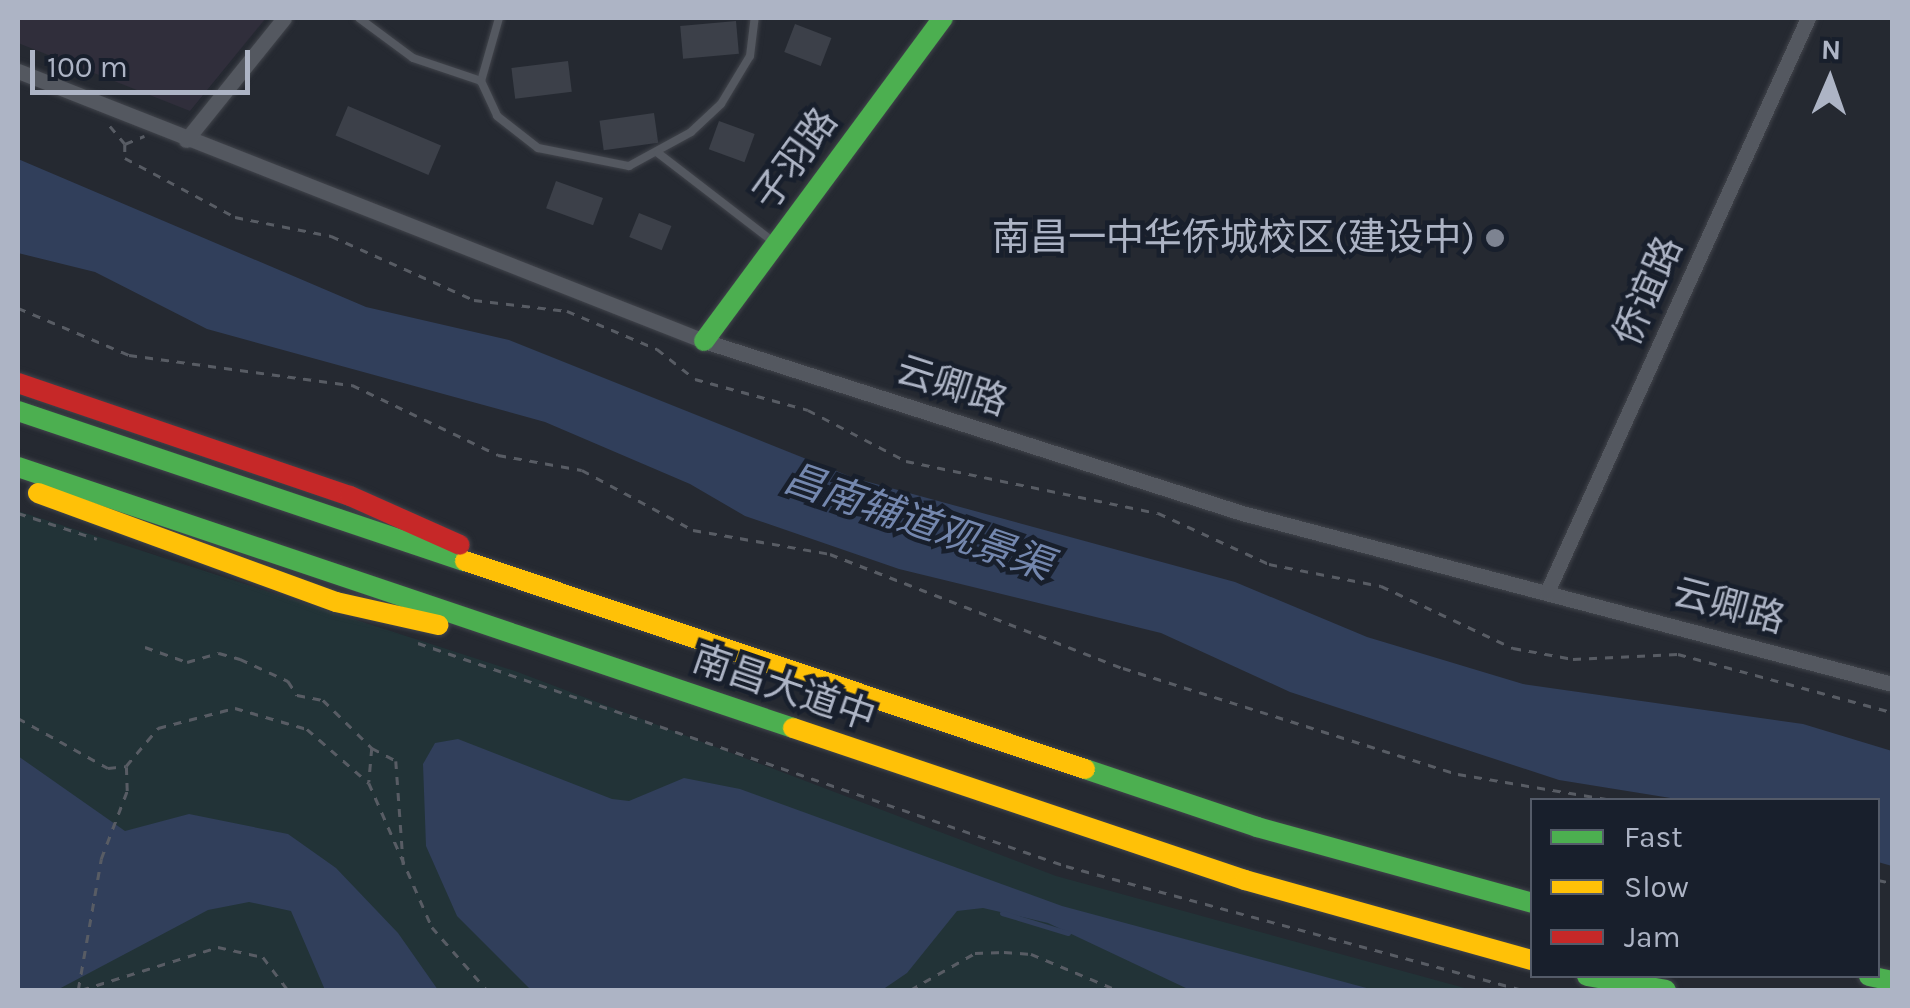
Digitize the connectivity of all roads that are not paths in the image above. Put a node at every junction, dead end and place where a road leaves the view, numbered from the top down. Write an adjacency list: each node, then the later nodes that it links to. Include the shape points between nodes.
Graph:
1 (284, 18): 9 (street)
2 (359, 18): 8 (lane, via 413,58)
3 (498, 18): 8 (lane)
4 (754, 18): 10 (lane, via 750,56 721,104)
5 (943, 18): 11 (main road, 子羽路)
6 (1808, 18): 17 (street, 侨谊路)
7 (18, 71): 9 (street, 云卿路)
8 (482, 81): 10 (lane, via 497,116 538,148 629,166)
9 (186, 140): 12 (street, 云卿路)
10 (658, 153): 11 (lane)
11 (776, 244): 12 (main road, 子羽路)
12 (704, 341): 17 (street, 云卿路, via 1242,513)
13 (18, 383): 18 (main road, via 350,496)
14 (18, 411): 18 (main road, 南昌大道中)
15 (18, 467): 19 (main road, 南昌大道中)
16 (18, 486): 19 (main road, via 336,602)
17 (1547, 592): 20 (street, 云卿路)
18 (622, 617): 21 (main road, 南昌大道中, via 1257,827)
19 (593, 661): 22 (main road, 南昌大道中, via 1244,880)
20 (1892, 684)
21 (1530, 902)
22 (1530, 959)
23 (1598, 978): 24 (main road)
24 (1666, 990)

